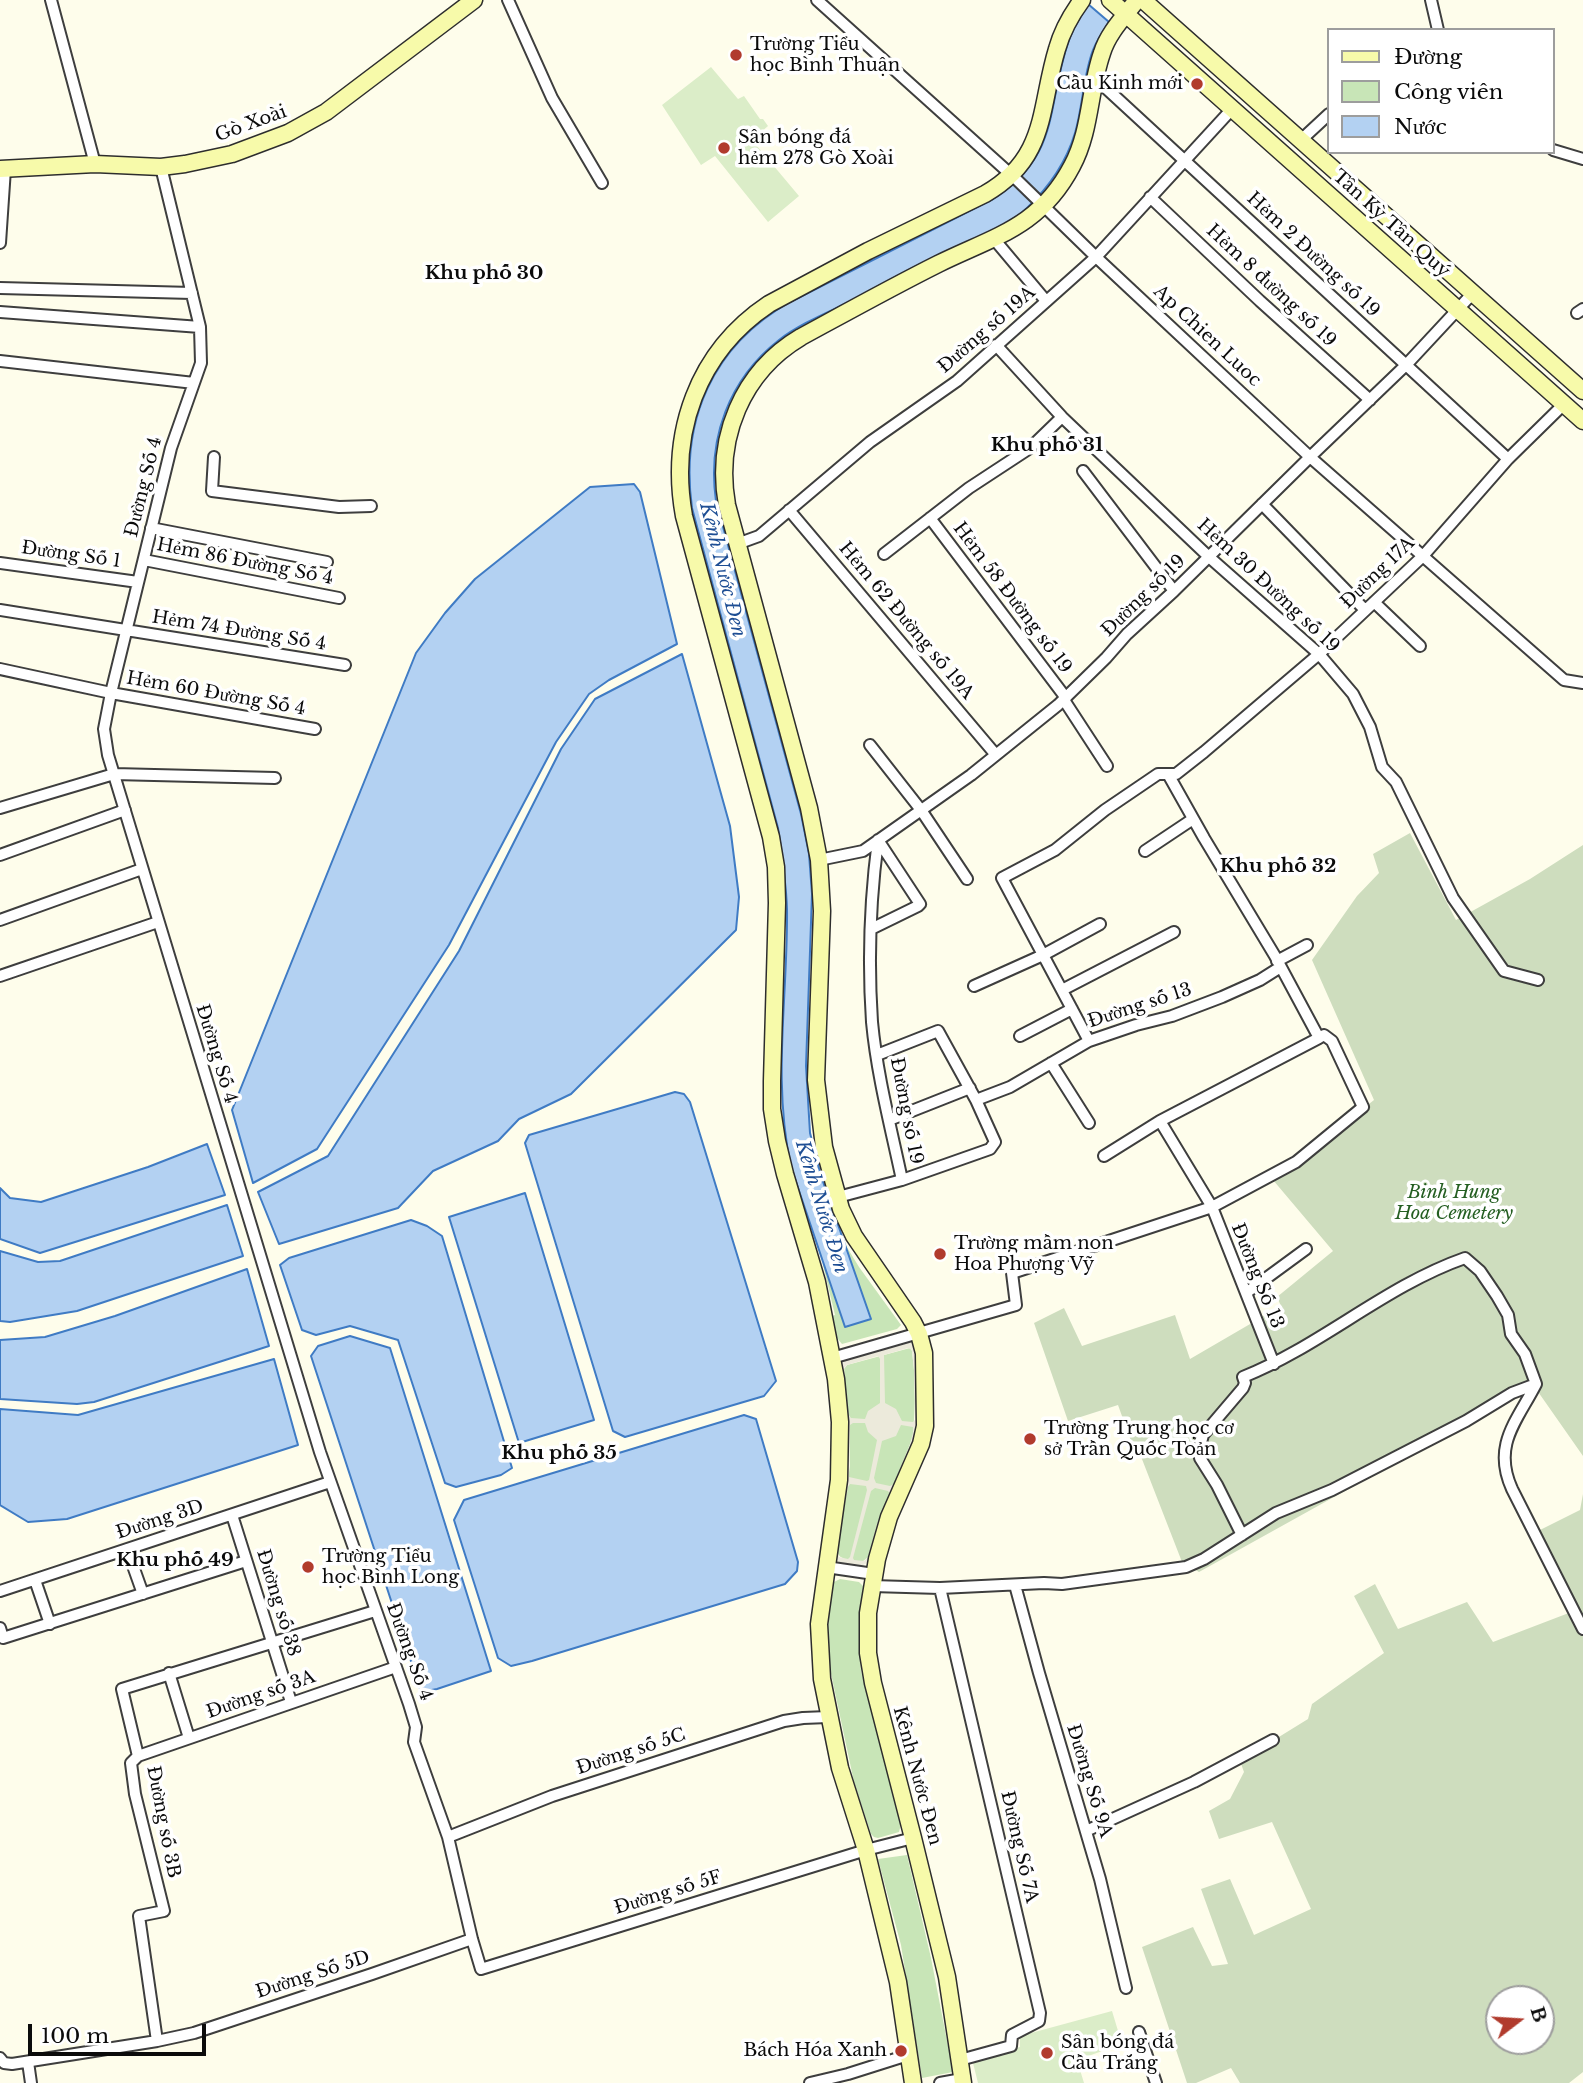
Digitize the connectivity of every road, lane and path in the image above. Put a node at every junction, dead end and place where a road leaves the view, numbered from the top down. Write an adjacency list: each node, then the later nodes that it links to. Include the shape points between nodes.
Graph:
1 (51, 0): 19 (street)
2 (474, 0): 20 (street, Gò Xoài, via 326,112 288,133 232,154)
3 (508, 0): 23 (street, via 552,98)
4 (817, 0): 22 (street, Ap Chien Luoc)
5 (1082, 0): 22 (street, via 1060,40 1037,137)
6 (1110, 0): 10 (street, Tân Kỳ Tân Quý)
7 (1137, 0): 10 (street, Kênh Nước Đen)
8 (1143, 0): 15 (street, Tân Kỳ Tân Quý)
9 (1431, 0): 11 (street)
10 (1126, 14): 12 (street, Kênh Nước Đen, via 1107,40); 13 (street, Tân Kỳ Tân Quý)
11 (1438, 28)
12 (1095, 78): 18 (street, Hẻm 2 Đường số 19); 25 (street, Kênh Nước Đen, via 1077,156 1060,185)
13 (1232, 108): 18 (street, Đường số 19A); 33 (street, Tân Kỳ Tân Quý)
14 (1328, 115): 15 (street)
15 (1301, 140): 31 (street, Tân Kỳ Tân Quý)
16 (1555, 151): 17 (street)
17 (1583, 159)
18 (1184, 160): 24 (street, Đường số 19A); 38 (street, Hẻm 2 Đường số 19)
19 (95, 164): 20 (street, Gò Xoài); 21 (street, Gò Xoài)
20 (161, 167): 30 (street, Đường Số 4)
21 (3, 169): 27 (street)
22 (1014, 177): 25 (street, Ap Chien Luoc); 122 (street, via 754,315 706,371 691,404 682,443 679,484 684,516 773,852 777,904 772,1109)
23 (602, 183)
24 (1150, 197): 28 (street, Đường số 19A); 41 (street, Hẻm 8 đường số 19)
25 (1041, 202): 26 (street, Kênh Nước Đen, via 1019,226); 28 (street, Ap Chien Luoc)
26 (994, 239): 32 (street); 54 (street, Kênh Nước Đen, via 801,337 761,371 735,414 724,458 725,493)
27 (0, 243)
28 (1096, 257): 32 (street, Đường số 19A); 46 (street, Ap Chien Luoc)
29 (0, 288): 30 (street)
30 (192, 293): 35 (street, Đường Số 4)
31 (1472, 293): 33 (street, Đường số 19); 40 (street, Tân Kỳ Tân Quý)
32 (1046, 301): 36 (street, Đường số 19A)
33 (1458, 310): 38 (street, Đường số 19); 42 (street, Tân Kỳ Tân Quý)
34 (0, 312): 35 (street)
35 (200, 327): 39 (street, Đường Số 4, via 201,363)
36 (996, 345): 43 (street, Hẻm 30 Đường số 19); 51 (street, Đường số 19A, via 957,381 870,442)
37 (0, 360): 39 (street)
38 (1406, 365): 41 (street, Đường số 19); 47 (street, Hẻm 2 Đường số 19)
39 (194, 383): 53 (street, Đường Số 4, via 171,448)
40 (1583, 391)
41 (1370, 400): 46 (street, Đường số 19)
42 (1564, 404): 44 (street, Tân Kỳ Tân Quý); 47 (street, Đường 17A)
43 (1062, 417): 52 (street, via 1030,448); 57 (street, Hẻm 30 Đường số 19)
44 (1583, 421)
45 (214, 457): 50 (street, via 212,491 339,507)
46 (1310, 457): 49 (street, Đường số 19); 56 (street, Ap Chien Luoc)
47 (1508, 459): 56 (street, Đường 17A)
48 (1083, 471): 62 (street)
49 (1262, 504): 57 (street, Đường số 19); 66 (street)
50 (371, 506)
51 (789, 510): 54 (street, Đường số 19A, via 759,536); 77 (street, Hẻm 62 Đường số 19A)
52 (930, 518): 55 (street); 74 (street, Hẻm 58 Đường số 19)
53 (151, 528): 58 (street, Đường Số 4); 59 (street)
54 (737, 544): 89 (street, Kênh Nước Đen)
55 (884, 554)
56 (1423, 556): 64 (street, Đường 17A); 72 (street, Ap Chien Luoc, via 1564,680)
57 (1209, 557): 62 (street, Đường số 19); 69 (street, Hẻm 30 Đường số 19)
58 (144, 560): 61 (street, Đường Số 4); 63 (street, Hẻm 86 Đường Số 4)
59 (327, 562)
60 (0, 563): 61 (street, Đường Số 1)
61 (138, 582): 67 (street, Đường Số 4)
62 (1174, 591): 74 (street, Đường số 19)
63 (339, 598)
64 (1374, 601): 66 (street, Đường 17A); 68 (street)
65 (0, 610): 67 (street, Hẻm 74 Đường Số 4)
66 (1365, 610): 69 (street, Đường 17A)
67 (127, 631): 70 (street, Hẻm 74 Đường Số 4); 73 (street, Đường Số 4)
68 (1420, 646)
69 (1319, 654): 80 (street, Đường 17A, via 1204,752 1176,774); 101 (street, Hẻm 30 Đường số 19, via 1353,694 1370,727 1382,767 1396,782 1453,898 1504,971)
70 (345, 665)
71 (0, 669): 73 (street, Hẻm 60 Đường Số 4)
72 (1583, 683)
73 (111, 693): 75 (street, Hẻm 60 Đường Số 4); 79 (street, Đường Số 4, via 104,729)
74 (1065, 699): 77 (street, Đường số 19); 78 (street, Hẻm 58 Đường số 19)
75 (314, 729)
76 (870, 744): 84 (street)
77 (996, 755): 84 (street, Đường số 19)
78 (1107, 766)
79 (114, 774): 81 (street); 82 (street); 83 (street, Đường Số 4)
80 (1168, 774): 85 (street); 98 (street, Đường 17A, via 1157,774 1055,850 1002,878)
81 (275, 778)
82 (0, 808)
83 (125, 810): 88 (street); 90 (street, Đường Số 4)
84 (921, 810): 86 (street, Đường số 19); 91 (street)
85 (1193, 819): 87 (street); 99 (street)
86 (878, 840): 89 (street, Đường số 19, via 863,851); 95 (street, Đường số 19); 95 (street, via 920,904)
87 (1145, 851)
88 (0, 855)
89 (819, 860): 117 (street, Kênh Nước Đen, via 822,911 816,1094)
90 (142, 869): 92 (street); 93 (street, Đường Số 4)
91 (967, 879)
92 (0, 920)
93 (158, 922): 100 (street); 125 (street, Đường Số 4)
94 (1100, 924): 98 (street)
95 (871, 929): 108 (street, Đường số 19)
96 (1174, 932): 103 (street)
97 (1307, 944): 99 (street, Đường số 13)
98 (1042, 956): 102 (street); 103 (street)
99 (1278, 965): 106 (street); 107 (street, Đường số 13, via 1260,980 1185,1012)
100 (0, 976)
101 (1538, 980)
102 (974, 986)
103 (1062, 990): 104 (street)
104 (1072, 1009): 105 (street); 107 (street)
105 (1020, 1036)
106 (1319, 1038): 113 (street); 118 (street, via 1324,1035 1332,1041 1363,1107 1296,1162)
107 (1089, 1041): 109 (street, Đường số 13)
108 (877, 1055): 110 (street, via 938,1031); 112 (street, Đường số 19)
109 (1051, 1063): 111 (street, Đường số 13); 114 (street)
110 (970, 1088): 111 (street); 112 (street)
111 (976, 1100): 116 (street, via 995,1142 990,1149)
112 (889, 1120): 116 (street, Đường số 19)
113 (1160, 1121): 115 (street); 118 (street)
114 (1089, 1123)
115 (1104, 1156)
116 (902, 1180): 117 (street)
117 (838, 1197): 121 (street, Kênh Nước Đen, via 862,1250)
118 (1212, 1208): 120 (street, Đường Số 13); 121 (street, Đường Số 13, via 1012,1273 1016,1305)
119 (1306, 1249): 120 (street)
120 (1246, 1293): 123 (street, Đường Số 13)
121 (919, 1334): 122 (street); 132 (street, Kênh Nước Đen, via 925,1363 925,1426 889,1517)
122 (832, 1358): 130 (street, via 841,1452)
123 (1274, 1364): 124 (street, via 1381,1299 1465,1258 1480,1271 1508,1315 1511,1334 1525,1354); 127 (street, via 1243,1377 1244,1388 1203,1435 1199,1450)
124 (1536, 1384): 127 (street, via 1332,1490 1276,1513); 140 (street, via 1506,1438 1504,1467)
125 (330, 1482): 126 (street, Đường 3D); 137 (street, Đường Số 4)
126 (232, 1515): 128 (street, Đường 3D); 129 (street, Đường số 38)
127 (1242, 1535): 133 (street, via 1186,1567 1062,1584)
128 (127, 1549): 131 (street, Đường 3D); 136 (street)
129 (246, 1561): 136 (street); 141 (street, Đường số 38)
130 (826, 1567): 132 (street); 145 (street, via 818,1637)
131 (35, 1580): 135 (street, Đường 3D); 138 (street)
132 (873, 1580): 134 (street); 151 (street, Kênh Nước Đen, via 870,1670)
133 (1015, 1584): 134 (street); 149 (street, Đường Số 9A)
134 (940, 1588): 159 (street, Đường Số 7A, via 1040,2013 1039,2021 1012,2035 1011,2046)
135 (0, 1591)
136 (143, 1594): 138 (street)
137 (375, 1611): 141 (street, Đường số 3B); 142 (street, Đường Số 4)
138 (50, 1624): 139 (street, via 3,1638)
139 (0, 1628)
140 (1583, 1629)
141 (272, 1644): 143 (street, Đường số 3B); 144 (street, Đường số 38)
142 (396, 1667): 144 (street, Đường số 3A); 150 (street, Đường Số 4, via 416,1727 414,1742)
143 (169, 1673): 146 (street); 148 (street, Đường số 3B, via 122,1689)
144 (291, 1702): 146 (street, Đường số 3A)
145 (828, 1717): 150 (street, Đường số 5C, via 784,1721 552,1796); 152 (street)
146 (189, 1738): 148 (street, Đường số 3A)
147 (1273, 1740): 149 (street)
148 (138, 1756): 156 (street, Đường số 3B, via 131,1763 135,1794 164,1911 139,1916)
149 (1086, 1831): 154 (street, Đường Số 9A)
150 (448, 1837): 153 (street, Đường Số 4)
151 (914, 1838): 152 (street, Đường số 5F); 159 (street, Kênh Nước Đen, via 950,1989)
152 (866, 1850): 153 (street, Đường số 5F, via 481,1969); 157 (street, via 898,1982)
153 (472, 1939): 156 (street, Đường Số 5D, via 235,2020)
154 (1126, 1989)
155 (1139, 2032): 166 (street)
156 (157, 2040): 160 (street, Đường Số 5D)
157 (908, 2055): 163 (street); 164 (street)
158 (0, 2058): 160 (street, Đường Số 5D, via 8,2064)
159 (960, 2060): 161 (street, Kênh Nước Đen)
160 (28, 2062): 162 (street)
161 (963, 2081): 165 (street)
162 (31, 2083)
163 (810, 2083)
164 (913, 2083)
165 (940, 2083)
166 (1156, 2083)

